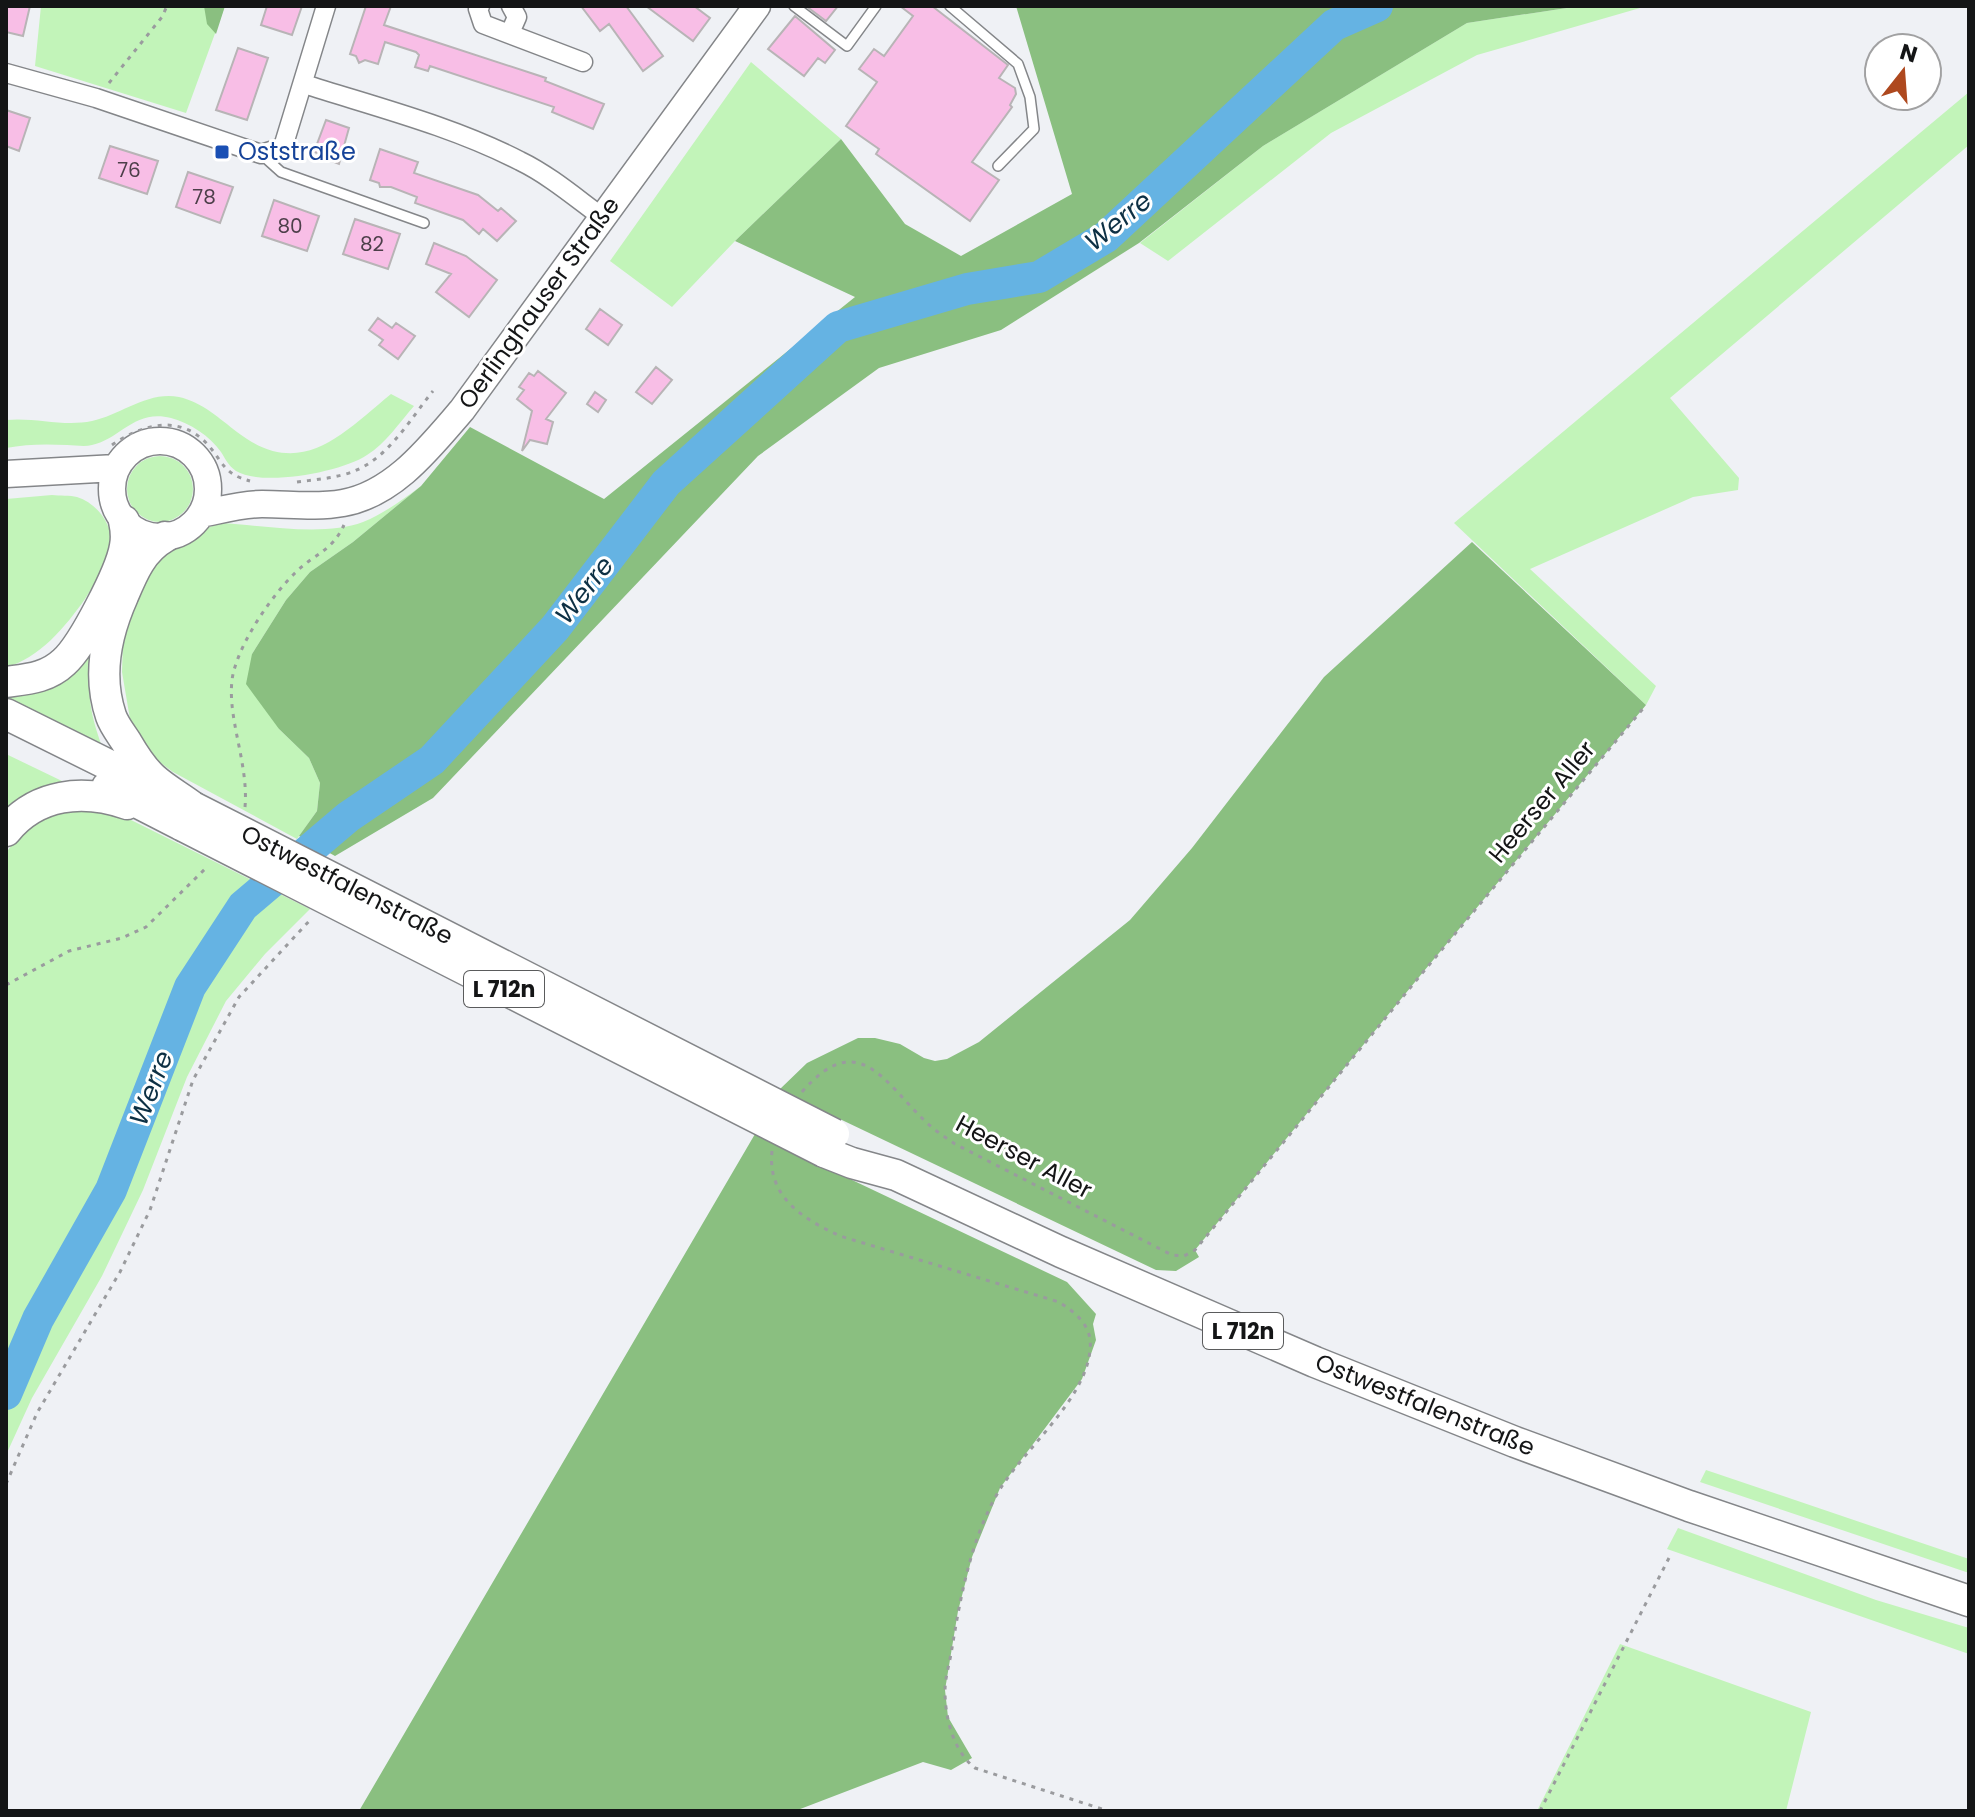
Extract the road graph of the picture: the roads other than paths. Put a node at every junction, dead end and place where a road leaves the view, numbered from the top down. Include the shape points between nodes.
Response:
1 (326, 6) edge
2 (480, 6) edge
3 (511, 6) edge
4 (756, 6) edge
5 (794, 6) edge
6 (876, 6) edge
7 (950, 6) edge
8 (510, 33) junction
9 (583, 62) dead end
10 (6, 73) edge
11 (304, 84) junction
12 (261, 154) junction
13 (998, 166) dead end
14 (602, 217) junction
15 (424, 223) dead end
16 (110, 459) junction
17 (60, 472) junction
18 (6, 474) edge
19 (208, 482) junction
20 (261, 493) junction
21 (118, 510) junction
22 (201, 514) junction
23 (165, 537) junction
24 (6, 682) edge
25 (6, 714) edge
26 (6, 736) edge
27 (188, 817) junction
28 (6, 831) edge
29 (1969, 1601) edge

1 - 11 street
2 - 8 street via 483,24
3 - 8 street via 517,17
4 - 14 main road, Oerlinghauser Straße
5 - 6 lane via 847,46
7 - 13 lane via 1018,64 1030,97 1034,129
8 - 9 street
10 - 12 street
11 - 12 street via 283,147
11 - 14 street via 502,153
12 - 15 lane via 281,172
14 - 20 main road, Oerlinghauser Straße via 462,410 402,474 349,502 303,506
16 - 17 main road
16 - 19 main road via 160,440 174,442 197,457
16 - 21 main road
17 - 18 main road
17 - 21 main road
19 - 20 main road, Oerlinghauser Straße
19 - 22 main road
20 - 22 main road, Oerlinghauser Straße
21 - 23 main road via 136,530
21 - 24 main road via 127,534 125,549 86,633 65,662 43,677
22 - 23 main road via 192,526
23 - 27 main road, L 712n via 138,561 103,659 111,717 139,763
25 - 27 main road, Ostwestfalenstraße / L 712n
26 - 27 main road, Ostwestfalenstraße / L 712n
27 - 28 main road, L 712n via 85,794 54,798 29,809
27 - 29 main road, Ostwestfalenstraße / L 712n, bridge via 829,1143 1061,1252 1301,1356 1597,1472

